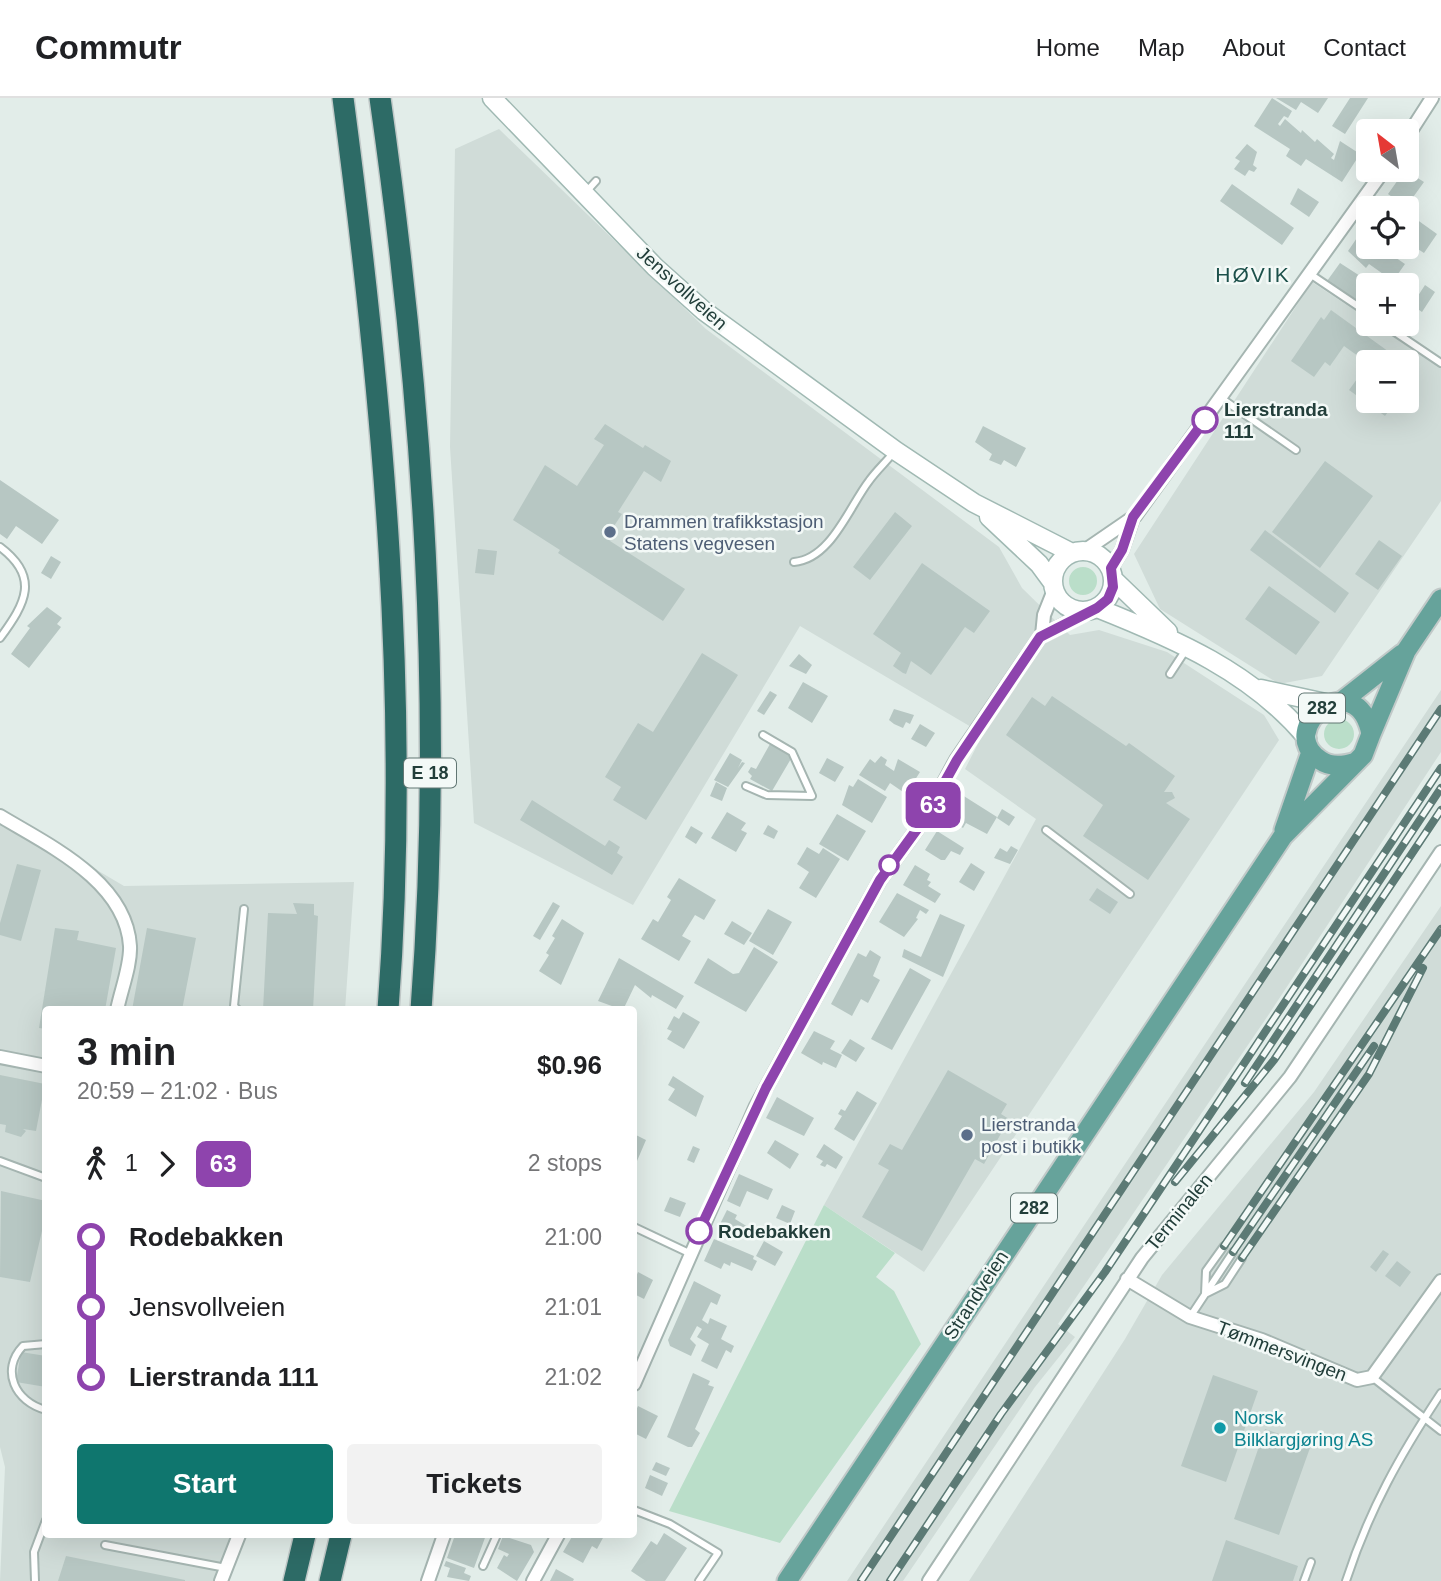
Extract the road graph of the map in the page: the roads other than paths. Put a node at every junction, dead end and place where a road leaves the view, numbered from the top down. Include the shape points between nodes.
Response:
1 (343, 98) edge
2 (380, 98) edge
3 (492, 98) edge
4 (1432, 98) edge
5 (1418, 119) edge
6 (1375, 182) edge
7 (1310, 274) junction
8 (1356, 305) edge
9 (1401, 336) edge
10 (1441, 363) edge
11 (1221, 398) junction
12 (1296, 450) dead end
13 (896, 451) junction
14 (974, 503) junction
15 (1133, 517) junction
16 (0, 547) edge
17 (1078, 552) junction
18 (794, 562) dead end
19 (1112, 574) junction
20 (1054, 587) junction
21 (1441, 599) edge
22 (1094, 609) junction
23 (1042, 635) junction
24 (0, 638) edge
25 (1184, 644) junction
26 (1406, 651) junction
27 (1170, 674) dead end
28 (1253, 685) junction
29 (1336, 703) junction
30 (1371, 734) junction
31 (764, 735) dead end
32 (1309, 745) junction
33 (1356, 762) junction
34 (746, 786) dead end
35 (0, 816) edge
36 (1046, 830) dead end
37 (1283, 835) junction
38 (1441, 852) edge
39 (1130, 894) dead end
40 (244, 909) dead end
41 (118, 1006) edge
42 (234, 1006) edge
43 (388, 1006) edge
44 (421, 1006) edge
45 (0, 1057) edge
46 (42, 1065) edge
47 (0, 1161) edge
48 (42, 1177) edge
49 (637, 1228) edge
50 (1224, 1245) dead end
51 (1233, 1252) dead end
52 (689, 1253) junction
53 (1242, 1258) dead end
54 (1127, 1279) junction
55 (1441, 1281) edge
56 (1205, 1294) junction
57 (1190, 1317) junction
58 (42, 1344) edge
59 (637, 1377) edge
60 (1372, 1377) junction
61 (1441, 1393) edge
62 (42, 1409) edge
63 (1424, 1418) junction
64 (1441, 1431) edge
65 (637, 1511) edge
66 (42, 1531) edge
67 (238, 1538) edge
68 (305, 1538) edge
69 (340, 1538) edge
70 (443, 1538) edge
71 (496, 1538) edge
72 (556, 1538) edge
73 (105, 1545) dead end
74 (1311, 1562) dead end
75 (483, 1566) dead end
76 (226, 1568) junction
77 (35, 1581) edge
78 (221, 1581) edge
79 (294, 1581) edge
80 (330, 1581) edge
81 (428, 1581) edge
82 (533, 1581) edge
83 (699, 1581) edge
84 (787, 1581) edge
85 (929, 1581) edge
86 (1304, 1581) edge
87 (1346, 1581) edge

1 - 43 highway, E 18 via 383,445 392,596 397,767
2 - 44 highway, E 18 via 413,361 426,536 430,773
3 - 13 street, Jensvollveien via 590,187 704,311
4 - 5 street
6 - 7 street
7 - 8 lane
7 - 11 street
9 - 10 lane
11 - 12 lane
11 - 15 street
13 - 14 street, Jensvollveien
13 - 18 lane via 869,480 821,550
14 - 17 street, Jensvollveien
14 - 20 street, Jensvollveien via 1039,564
15 - 17 street
15 - 19 street
16 - 24 lane via 19,563 26,584 21,607
17 - 19 street via 1100,555
17 - 20 street via 1056,568
19 - 22 street via 1111,593
19 - 25 street
20 - 22 street via 1065,605 1081,611
20 - 23 street
21 - 26 main road, 282
22 - 23 street
22 - 25 street
23 - 52 street via 857,920 756,1106
25 - 27 lane
25 - 28 street
26 - 29 main road, 282
26 - 30 main road, 282
28 - 29 street
28 - 32 street via 1279,707
29 - 30 main road, 282 via 1362,712
29 - 32 main road, 282 via 1311,719
30 - 33 main road, 282 via 1369,746
31 - 34 lane via 792,752 811,796 767,794
32 - 33 main road via 1327,764
32 - 37 main road, Strandveien / 282 via 1300,790
33 - 37 main road, Strandveien / 282
35 - 41 street via 87,873 119,908 130,948
36 - 39 lane
37 - 84 main road, Strandveien / 282
38 - 54 street, Terminalen via 1290,1077 1169,1221
40 - 42 lane
45 - 46 street
47 - 48 lane
49 - 52 lane
50 - 56 lane via 1206,1271
51 - 56 lane
52 - 59 street
53 - 56 lane via 1224,1284
54 - 57 street, Tømmersvingen
54 - 85 street, Terminalen
55 - 60 street, Tømmersvingen
56 - 57 lane
57 - 60 street, Tømmersvingen via 1262,1340 1357,1380
58 - 62 lane via 23,1346 9,1368 12,1385 32,1406
60 - 63 lane
61 - 63 lane
63 - 64 lane
63 - 87 lane via 1387,1478
65 - 83 lane via 670,1524 718,1553
66 - 77 lane via 34,1552
67 - 76 street
68 - 79 highway
69 - 80 highway
70 - 81 street
71 - 75 lane
72 - 82 street
73 - 76 lane
74 - 86 lane
76 - 78 street

